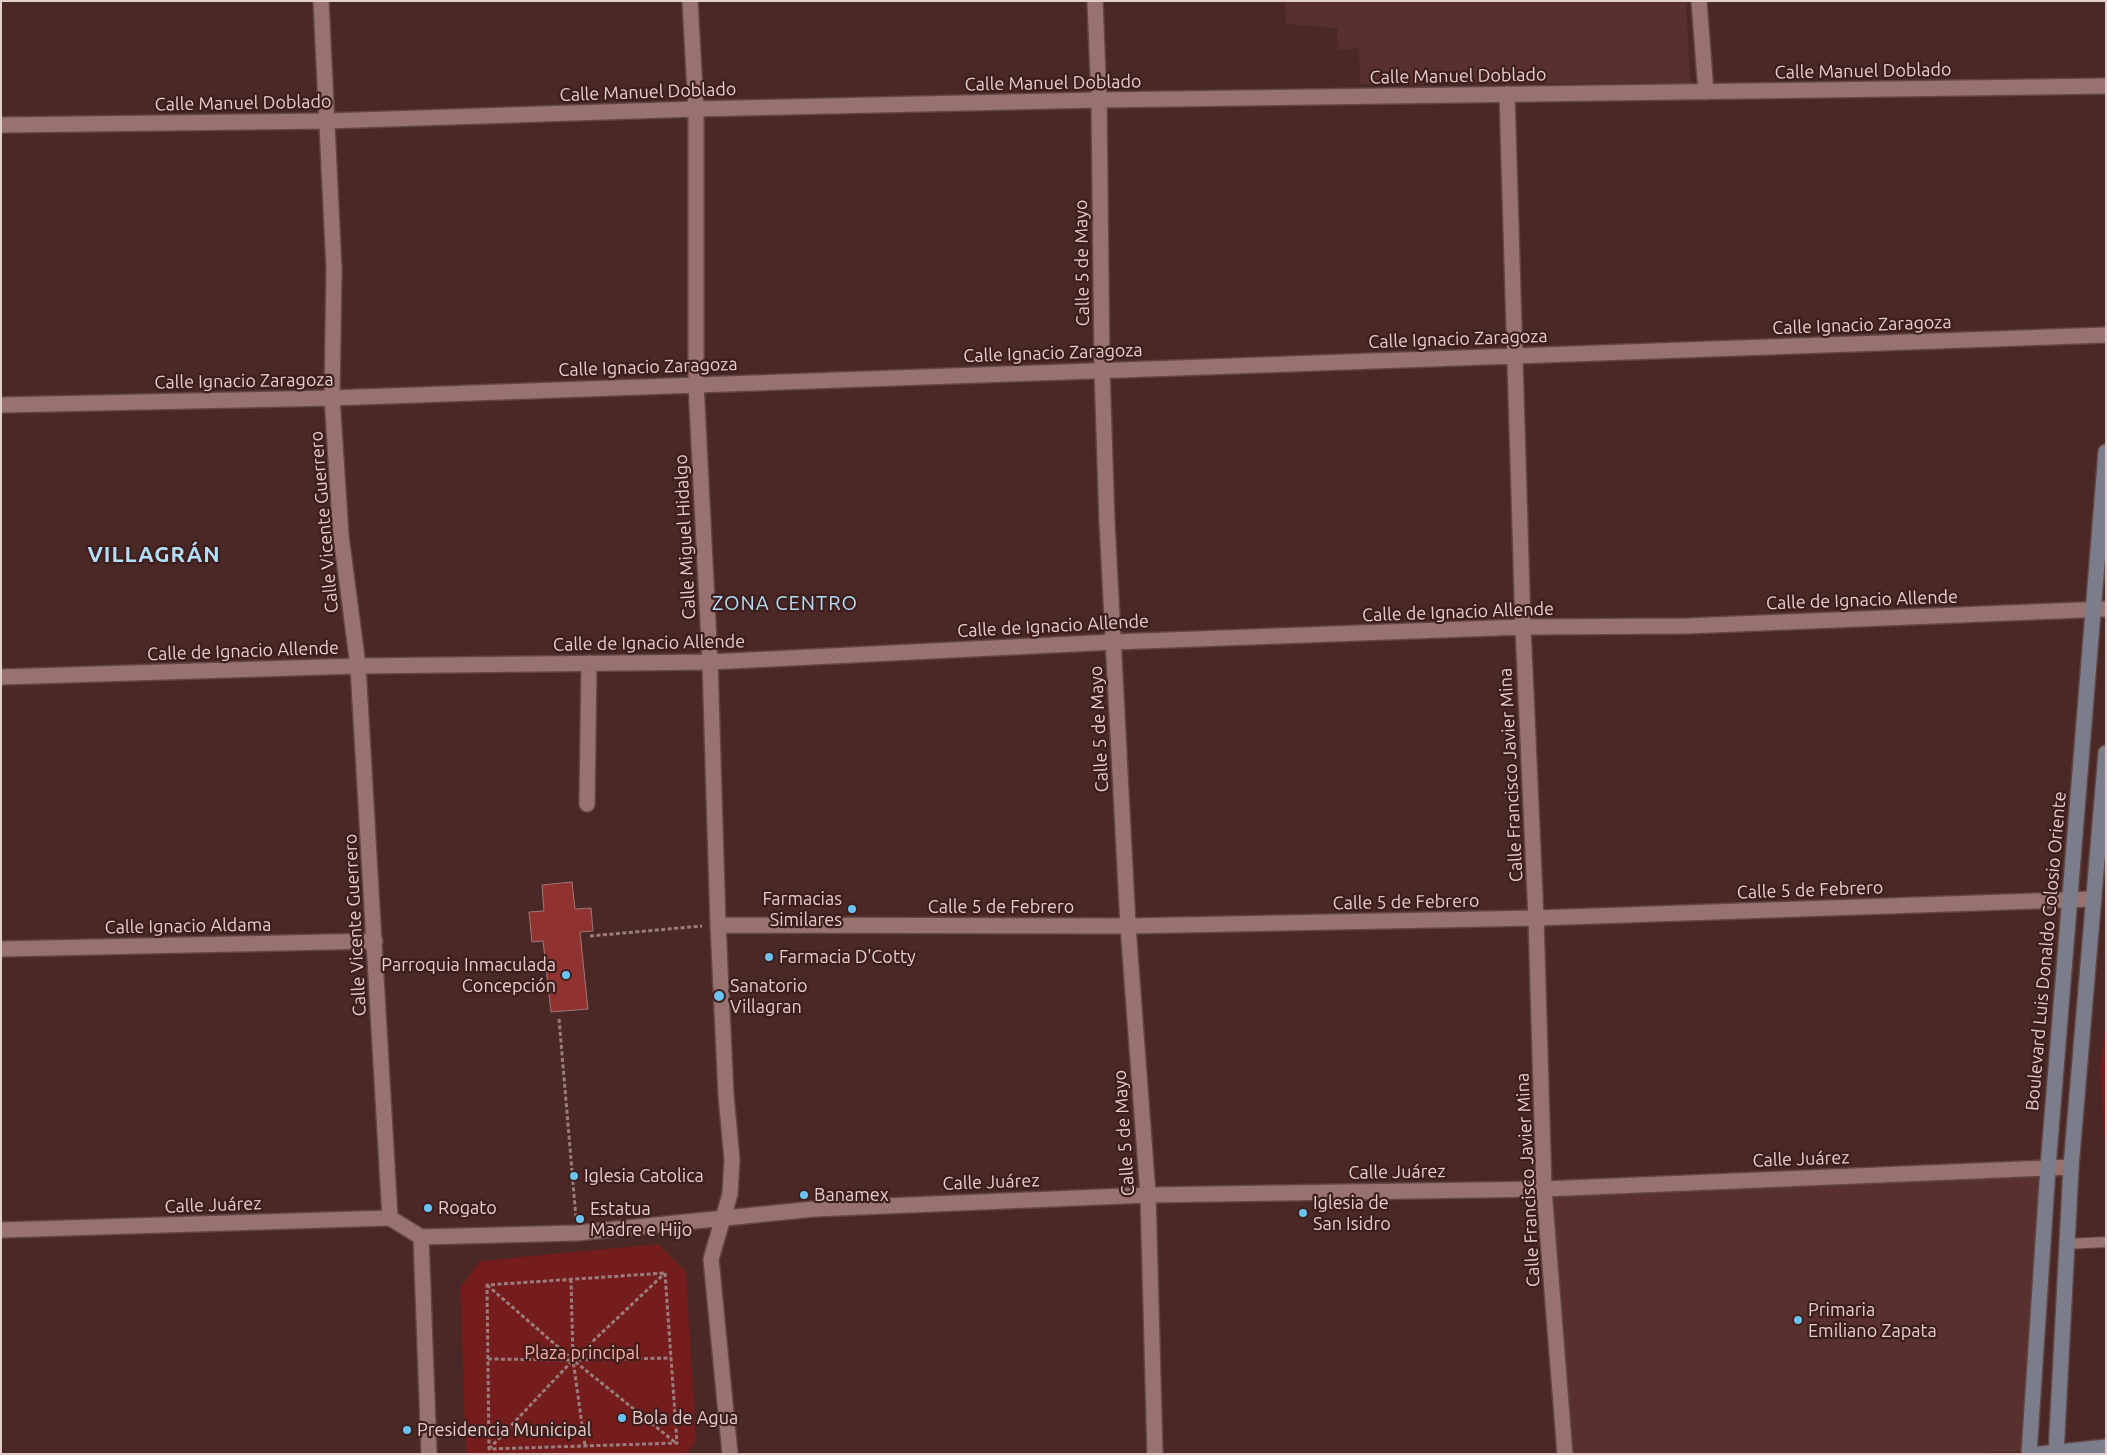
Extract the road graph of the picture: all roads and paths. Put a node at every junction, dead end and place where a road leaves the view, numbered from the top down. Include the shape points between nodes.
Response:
1 (321, 1) edge
2 (690, 1) edge
3 (1095, 1) edge
4 (1699, 1) edge
5 (2106, 86) edge
6 (1706, 92) junction
7 (1507, 94) junction
8 (1099, 100) junction
9 (696, 109) junction
10 (327, 121) junction
11 (1, 125) edge
12 (2106, 335) edge
13 (1516, 356) junction
14 (1102, 370) junction
15 (696, 384) junction
16 (332, 398) junction
17 (1, 405) edge
18 (2106, 452) edge
19 (2100, 609) edge
20 (1523, 627) junction
21 (1114, 642) junction
22 (710, 662) junction
23 (589, 664) junction
24 (358, 666) junction
25 (1, 677) edge
26 (2106, 753) edge
27 (587, 804) dead end
28 (2094, 899) junction
29 (2069, 900) junction
30 (1536, 918) junction
31 (718, 924) junction
32 (1128, 926) junction
33 (590, 936) dead end
34 (375, 941) junction
35 (1, 949) edge
36 (559, 1019) dead end
37 (2048, 1167) junction
38 (2072, 1167) junction
39 (1544, 1188) junction
40 (1148, 1195) junction
41 (390, 1218) junction
42 (723, 1219) junction
43 (1, 1230) edge
44 (577, 1233) junction
45 (420, 1237) junction
46 (2106, 1242) edge
47 (2066, 1244) junction
48 (665, 1273) junction
49 (571, 1279) junction
50 (486, 1285) junction
51 (671, 1358) junction
52 (488, 1359) junction
53 (573, 1360) junction
54 (677, 1443) junction
55 (585, 1446) junction
56 (2106, 1447) edge
57 (489, 1449) junction
58 (2056, 1453) edge
59 (429, 1454) edge
60 (730, 1454) edge
61 (1155, 1454) edge
62 (1565, 1454) edge
63 (2029, 1454) edge
64 (2040, 1454) edge

1 - 10 street, Calle Vicente Guerrero
2 - 9 street, Calle Miguel Hidalgo
3 - 8 street, Calle 5 de Mayo
4 - 6 street
5 - 6 street, Calle Manuel Doblado
6 - 7 street, Calle Manuel Doblado
7 - 8 street, Calle Manuel Doblado
7 - 13 street, Calle Francisco Javier Mina
8 - 9 street, Calle Manuel Doblado
8 - 14 street, Calle 5 de Mayo
9 - 10 street, Calle Manuel Doblado
9 - 15 street, Calle Miguel Hidalgo
10 - 11 street, Calle Manuel Doblado
10 - 16 street, Calle Vicente Guerrero via 334,269
12 - 13 street, Calle Ignacio Zaragoza
13 - 14 street, Calle Ignacio Zaragoza
13 - 20 street, Calle Francisco Javier Mina
14 - 15 street, Calle Ignacio Zaragoza
14 - 21 street, Calle 5 de Mayo
15 - 16 street, Calle Ignacio Zaragoza
15 - 22 street, Calle Miguel Hidalgo
16 - 17 street, Calle Ignacio Zaragoza
16 - 24 street, Calle Vicente Guerrero via 341,536
18 - 19 main road, Boulevard Luis Donaldo Colosio Oriente
19 - 20 street, Calle de Ignacio Allende via 1686,626
19 - 29 main road, Boulevard Luis Donaldo Colosio Oriente
20 - 21 street, Calle de Ignacio Allende
20 - 30 street, Calle Francisco Javier Mina
21 - 22 street, Calle de Ignacio Allende
21 - 32 street, Calle 5 de Mayo
22 - 23 street, Calle de Ignacio Allende
22 - 31 street, Calle Miguel Hidalgo
23 - 24 street, Calle de Ignacio Allende
23 - 27 street
24 - 25 street, Calle de Ignacio Allende
24 - 34 street, Calle Vicente Guerrero
26 - 28 main road
28 - 29 street, Calle 5 de Febrero
28 - 38 main road
29 - 30 street, Calle 5 de Febrero
29 - 37 main road, Boulevard Luis Donaldo Colosio Oriente
30 - 32 street, Calle 5 de Febrero
30 - 39 street, Calle Francisco Javier Mina
31 - 32 street, Calle 5 de Febrero
31 - 33 path
31 - 42 street, Calle Miguel Hidalgo via 732,1160 730,1194
32 - 40 street, Calle 5 de Mayo
34 - 35 street, Calle Ignacio Aldama
34 - 41 street, Calle Vicente Guerrero
36 - 44 path
37 - 38 street, Calle Juárez
37 - 39 street, Calle Juárez
37 - 63 main road, Boulevard Luis Donaldo Colosio Oriente
38 - 47 main road
39 - 40 street, Calle Juárez
39 - 62 street, Calle Francisco Javier Mina
40 - 42 street, Calle Juárez via 814,1209
40 - 61 street, Calle 5 de Mayo
41 - 43 street, Calle Juárez
41 - 45 street
42 - 44 street, Calle Juárez
42 - 60 street, Calle Miguel Hidalgo via 710,1259
44 - 45 street, Calle Juárez
45 - 59 street
46 - 47 lane
47 - 58 main road
48 - 49 path
48 - 51 path
48 - 53 path
49 - 50 path
49 - 53 path
50 - 52 path
50 - 53 path
51 - 53 path
51 - 54 path
52 - 53 path
52 - 57 path
53 - 54 path
53 - 55 path
53 - 57 path
54 - 55 path
55 - 57 path
56 - 58 main road
58 - 64 main road

